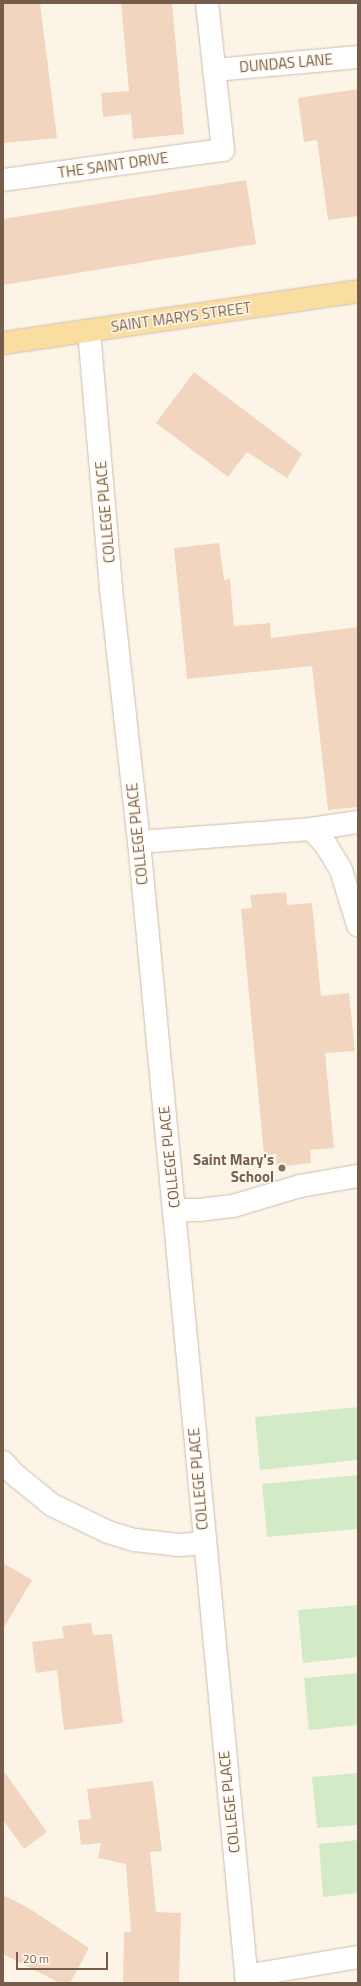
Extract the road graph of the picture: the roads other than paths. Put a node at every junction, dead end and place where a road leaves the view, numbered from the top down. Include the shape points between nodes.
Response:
1 (207, 3) edge
2 (358, 57) edge
3 (215, 70) junction
4 (3, 180) edge
5 (358, 291) edge
6 (90, 331) junction
7 (3, 343) edge
8 (358, 822) edge
9 (311, 829) junction
10 (139, 842) junction
11 (358, 925) edge
12 (358, 1176) edge
13 (174, 1210) junction
14 (3, 1462) edge
15 (204, 1543) junction
16 (358, 1957) edge
17 (247, 1979) edge

1 - 3 street
2 - 3 street, DUNDAS LANE
3 - 4 street, THE SAINT DRIVE via 223,150
5 - 6 main road, SAINT MARYS STREET
6 - 7 main road, SAINT MARYS STREET
6 - 10 street, COLLEGE PLACE via 111,589
8 - 9 street
9 - 10 street
9 - 11 street via 326,845 341,870
10 - 13 street, COLLEGE PLACE
12 - 13 street via 300,1186 233,1206
13 - 15 street, COLLEGE PLACE
14 - 15 street via 52,1505 108,1532 135,1540 164,1544
15 - 17 street, COLLEGE PLACE
16 - 17 street

